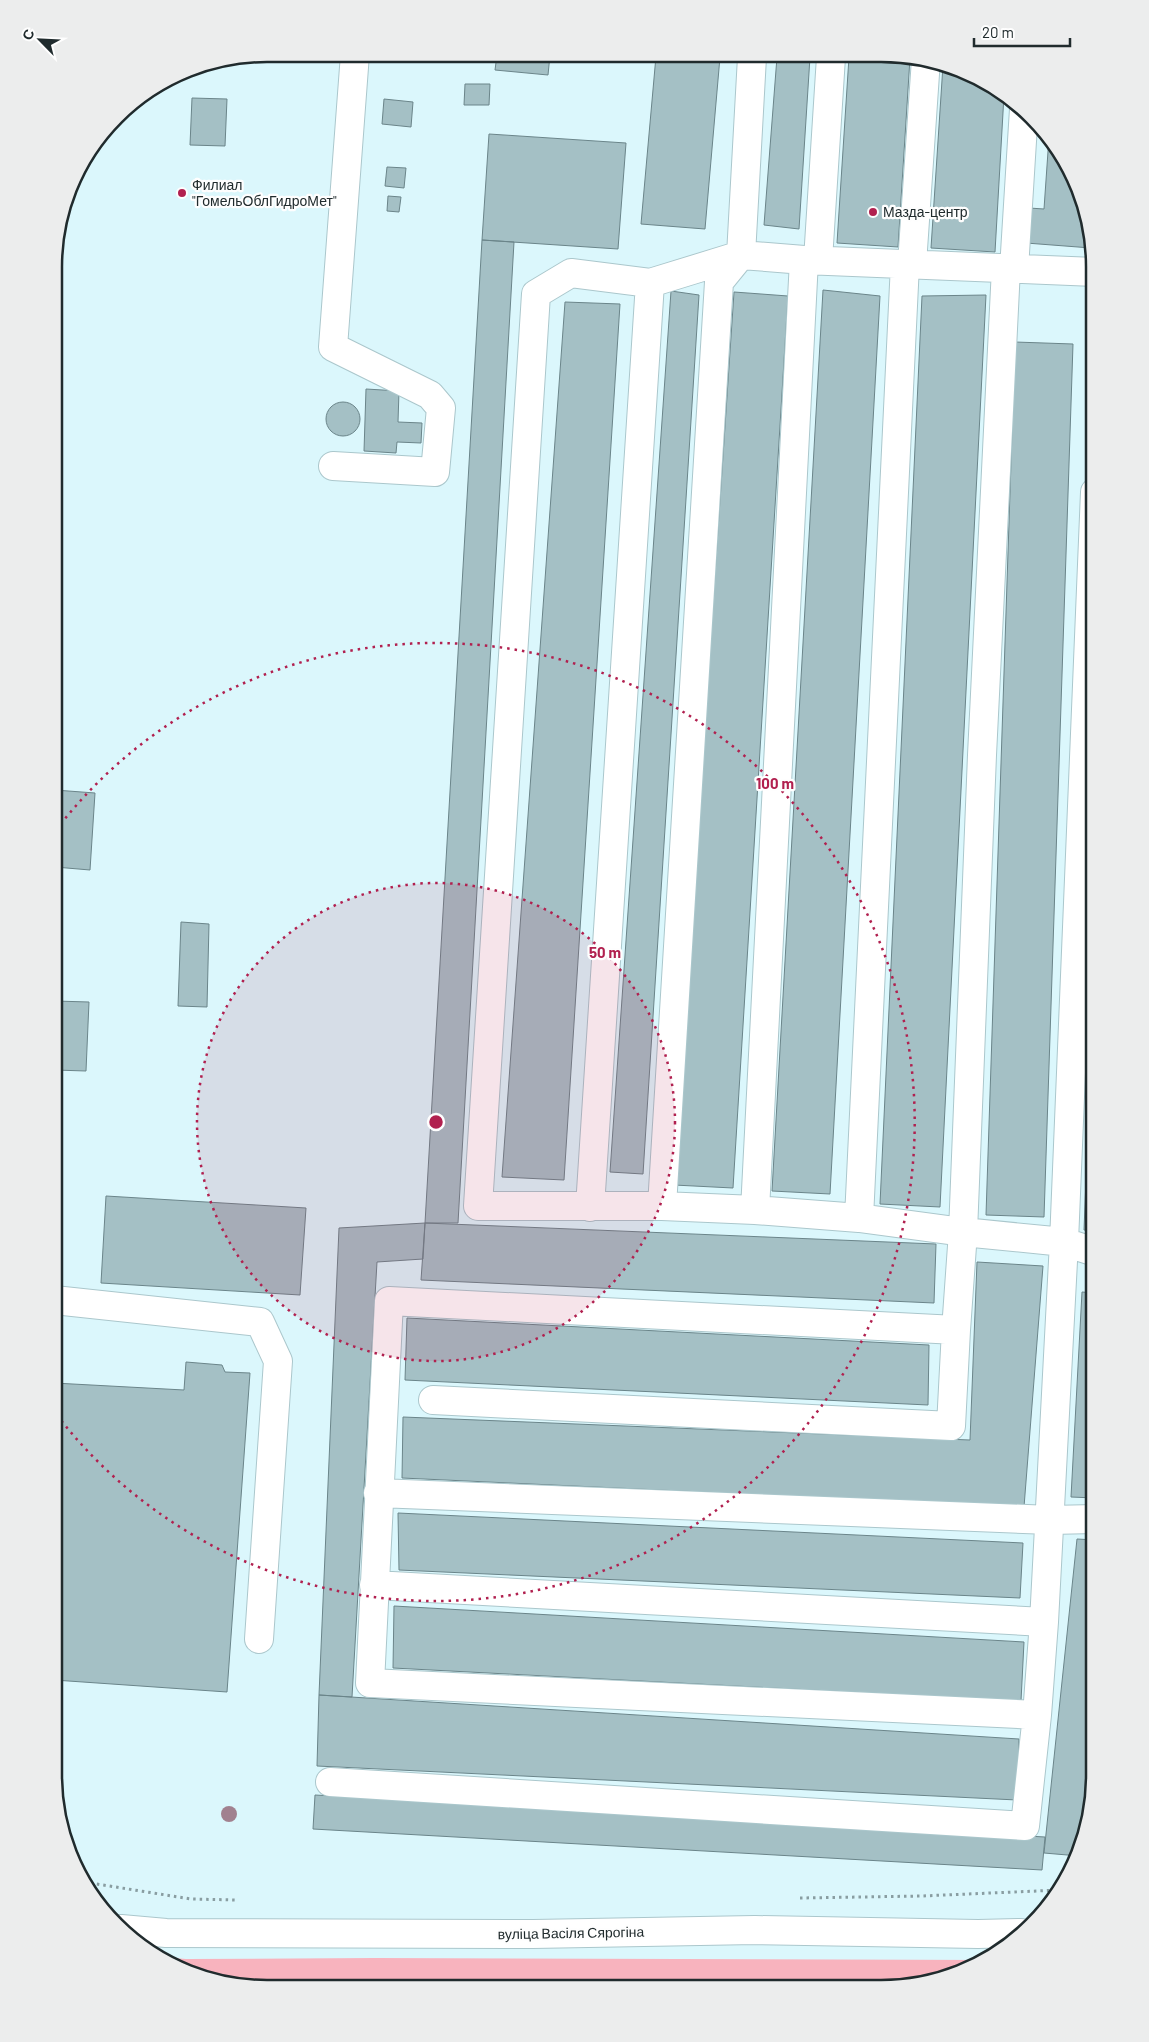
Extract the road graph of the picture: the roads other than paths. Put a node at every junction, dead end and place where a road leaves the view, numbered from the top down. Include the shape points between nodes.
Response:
1 (353, 62) edge
2 (752, 62) edge
3 (831, 62) edge
4 (925, 67) edge
5 (1023, 119) edge
6 (741, 255) junction
7 (811, 260) junction
8 (909, 264) junction
9 (1010, 269) junction
10 (1086, 272) edge
11 (650, 283) junction
12 (333, 466) dead end
13 (1086, 710) edge
14 (662, 1206) junction
15 (590, 1207) junction
16 (755, 1210) junction
17 (859, 1218) junction
18 (963, 1232) junction
19 (1064, 1242) junction
20 (1086, 1249) edge
21 (62, 1301) edge
22 (956, 1330) junction
23 (433, 1400) dead end
24 (378, 1493) junction
25 (1050, 1520) junction
26 (1086, 1520) edge
27 (374, 1585) junction
28 (1044, 1622) junction
29 (259, 1639) dead end
30 (1037, 1714) junction
31 (330, 1782) dead end
32 (133, 1930) edge
33 (1011, 1933) edge

1 - 12 street via 333,347 430,395 441,408 435,472
2 - 6 street
3 - 7 street
4 - 8 street
5 - 9 street
6 - 7 street
6 - 11 street
6 - 14 street via 719,282
7 - 8 street
7 - 16 street
8 - 9 street
8 - 17 street
9 - 10 street
9 - 18 street via 981,765
11 - 15 street
11 - 15 street via 571,273 536,294 478,1206
13 - 19 street
14 - 15 street
14 - 16 street
16 - 17 street
17 - 18 street
18 - 19 street
18 - 22 street
19 - 20 street
19 - 25 street
21 - 29 street via 260,1322 278,1361
22 - 23 street via 951,1426
22 - 24 street via 389,1301
24 - 25 street
24 - 27 street
25 - 26 street
25 - 28 street
27 - 28 street
27 - 30 street via 370,1683
28 - 30 street
30 - 31 street via 1025,1826
32 - 33 street, вуліца Васіля Сярогіна via 533,1934 755,1930

